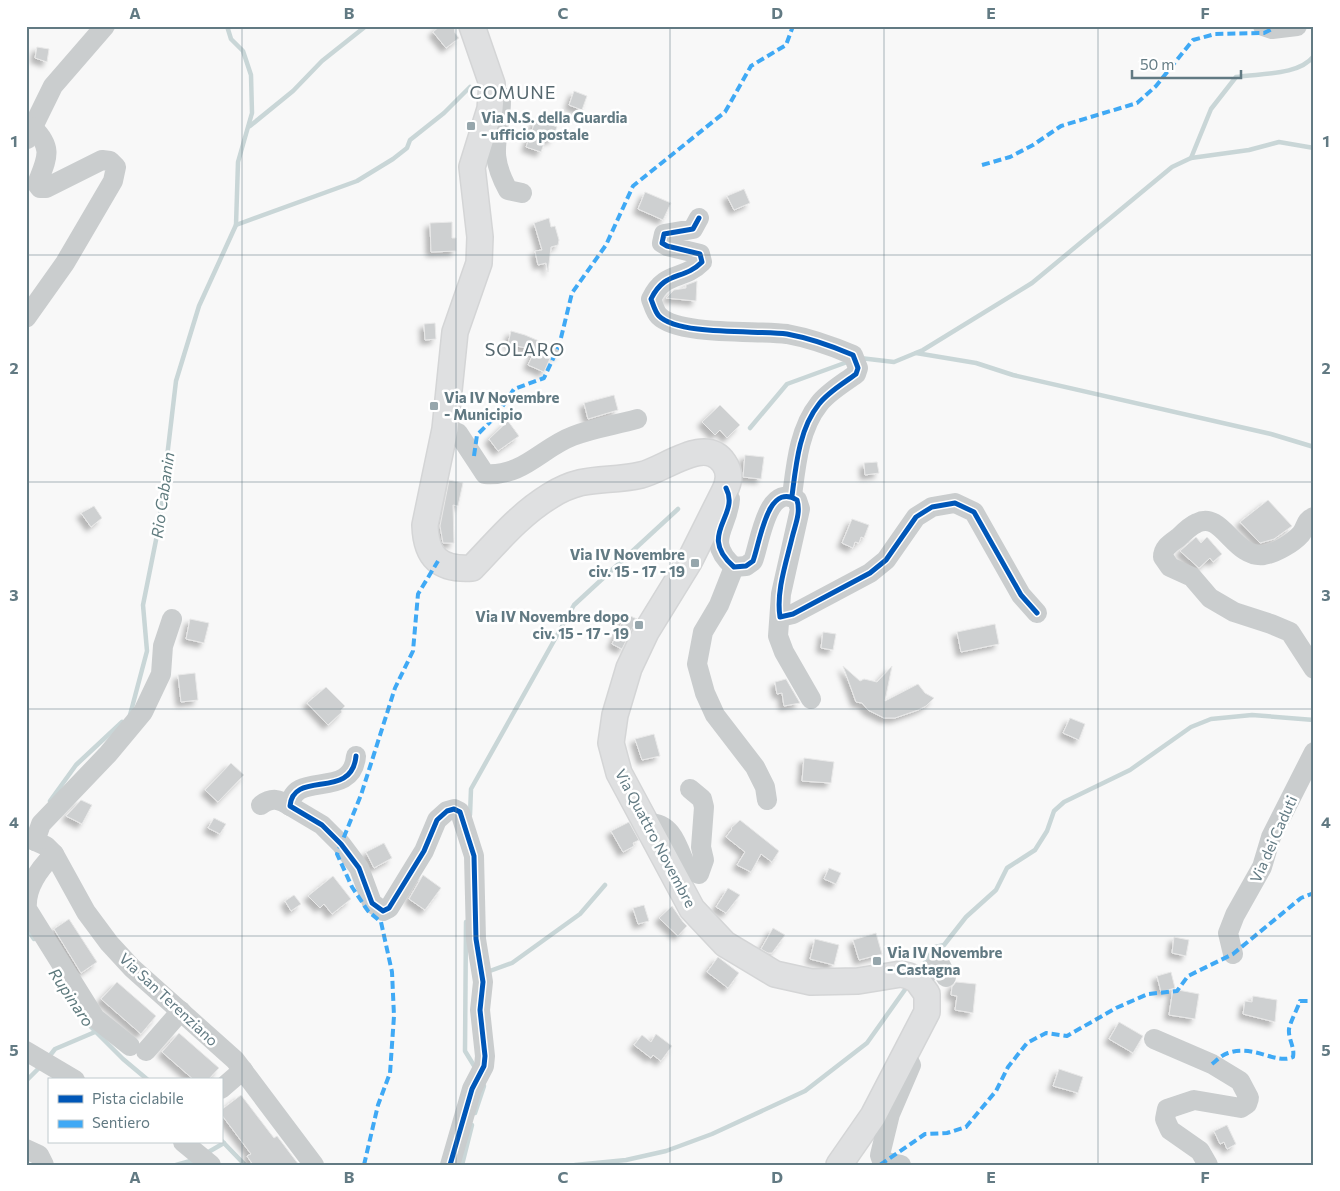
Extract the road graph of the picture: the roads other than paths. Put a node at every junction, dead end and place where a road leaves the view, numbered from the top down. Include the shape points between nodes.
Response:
1 (105, 26) edge
2 (472, 26) edge
3 (1263, 26) edge
4 (1297, 26) edge
5 (492, 84) junction
6 (29, 134) edge
7 (522, 193) dead end
8 (699, 218) dead end
9 (26, 318) edge
10 (637, 419) dead end
11 (445, 429) junction
12 (726, 488) junction
13 (792, 496) junction
14 (1314, 517) edge
15 (734, 567) junction
16 (1037, 613) dead end
17 (780, 617) junction
18 (172, 619) dead end
19 (1314, 669) edge
20 (811, 699) dead end
21 (1314, 752) edge
22 (356, 756) dead end
23 (690, 789) dead end
24 (767, 800) dead end
25 (261, 806) dead end
26 (290, 806) junction
27 (646, 823) junction
28 (31, 839) edge
29 (54, 854) junction
30 (1233, 954) dead end
31 (911, 977) junction
32 (946, 977) dead end
33 (132, 981) dead end
34 (177, 1015) junction
35 (1154, 1039) dead end
36 (26, 1051) edge
37 (906, 1056) junction
38 (243, 1070) junction
39 (72, 1078) edge
40 (222, 1087) edge
41 (185, 1144) edge
42 (26, 1150) edge
43 (44, 1165) edge
44 (210, 1165) edge
45 (314, 1165) edge
46 (450, 1165) edge
47 (839, 1165) edge
48 (901, 1165) edge
49 (1208, 1165) edge

1 - 6 street via 53,86
2 - 5 main road
3 - 4 street via 1272,29
5 - 7 street via 501,89 494,153 498,168 508,190
5 - 11 main road via 490,109 472,167 480,237 479,263 455,332
6 - 9 street via 44,138 48,150 37,184 40,188 102,160 110,161 116,167 113,181
8 - 13 street via 693,229 664,234 662,243 700,254 702,262 693,271 669,277 656,288 651,298 657,315 667,322 689,327 786,334 832,346 853,355 858,368 856,374 820,403 812,415 802,438
10 - 11 street via 572,436 526,465 498,475 485,474 458,433
11 - 12 main road via 425,525 425,541 432,556 455,569 472,568 522,515 550,496 585,480 643,474 697,452 706,452 714,454 726,467 729,475
12 - 15 street via 730,502 718,534 720,551
12 - 27 main road, Via Quattro Novembre via 689,562 646,632 629,668 616,716 612,743 619,773
13 - 15 street via 775,501 764,521 753,561 746,566
13 - 17 street via 798,500 800,509 786,561
14 - 19 street via 1295,540 1265,554 1251,554 1238,547 1216,524 1197,522 1167,546 1163,557 1170,567 1192,577 1210,598 1234,612 1290,632
15 - 24 street via 719,605 703,632 697,664 715,715 755,768 765,787
16 - 17 street via 1021,595 974,512 956,503 932,507 916,518 886,560 870,573 793,614
17 - 20 street via 778,636 784,652
18 - 28 street via 163,646 161,674 143,712
21 - 30 street, Via dei Caduti via 1271,838 1262,867 1228,932
22 - 26 street via 349,774 338,782 297,790
23 - 27 street via 702,799 704,807 701,847 704,860 699,874 687,868 670,831 662,824
25 - 26 street via 273,799
26 - 46 street via 322,825 341,844 359,868 372,903 383,911 389,908 417,863 437,820 454,809 464,818 474,856 476,938 482,982 480,1010 485,1056
27 - 31 main road, Via Quattro Novembre via 692,909 704,924 725,944 775,974 811,982
28 - 29 street, Via San Terenziano
29 - 34 street, Via San Terenziano via 86,912 109,943
29 - 34 street via 34,881 27,897 27,909 94,1018 138,1048
31 - 32 street via 938,965
31 - 37 main road via 927,994 928,1003 927,1012
33 - 34 street
34 - 38 street, Via San Terenziano via 235,1060
35 - 49 street via 1212,1064 1240,1081 1249,1098 1241,1108 1194,1100 1168,1109 1165,1119 1170,1130 1200,1151
36 - 39 street
37 - 47 main road via 873,1116
37 - 48 street via 910,1065 890,1114 880,1155 882,1161
38 - 40 street
38 - 45 street, Via San Terenziano
41 - 44 street
42 - 43 street via 39,1155

